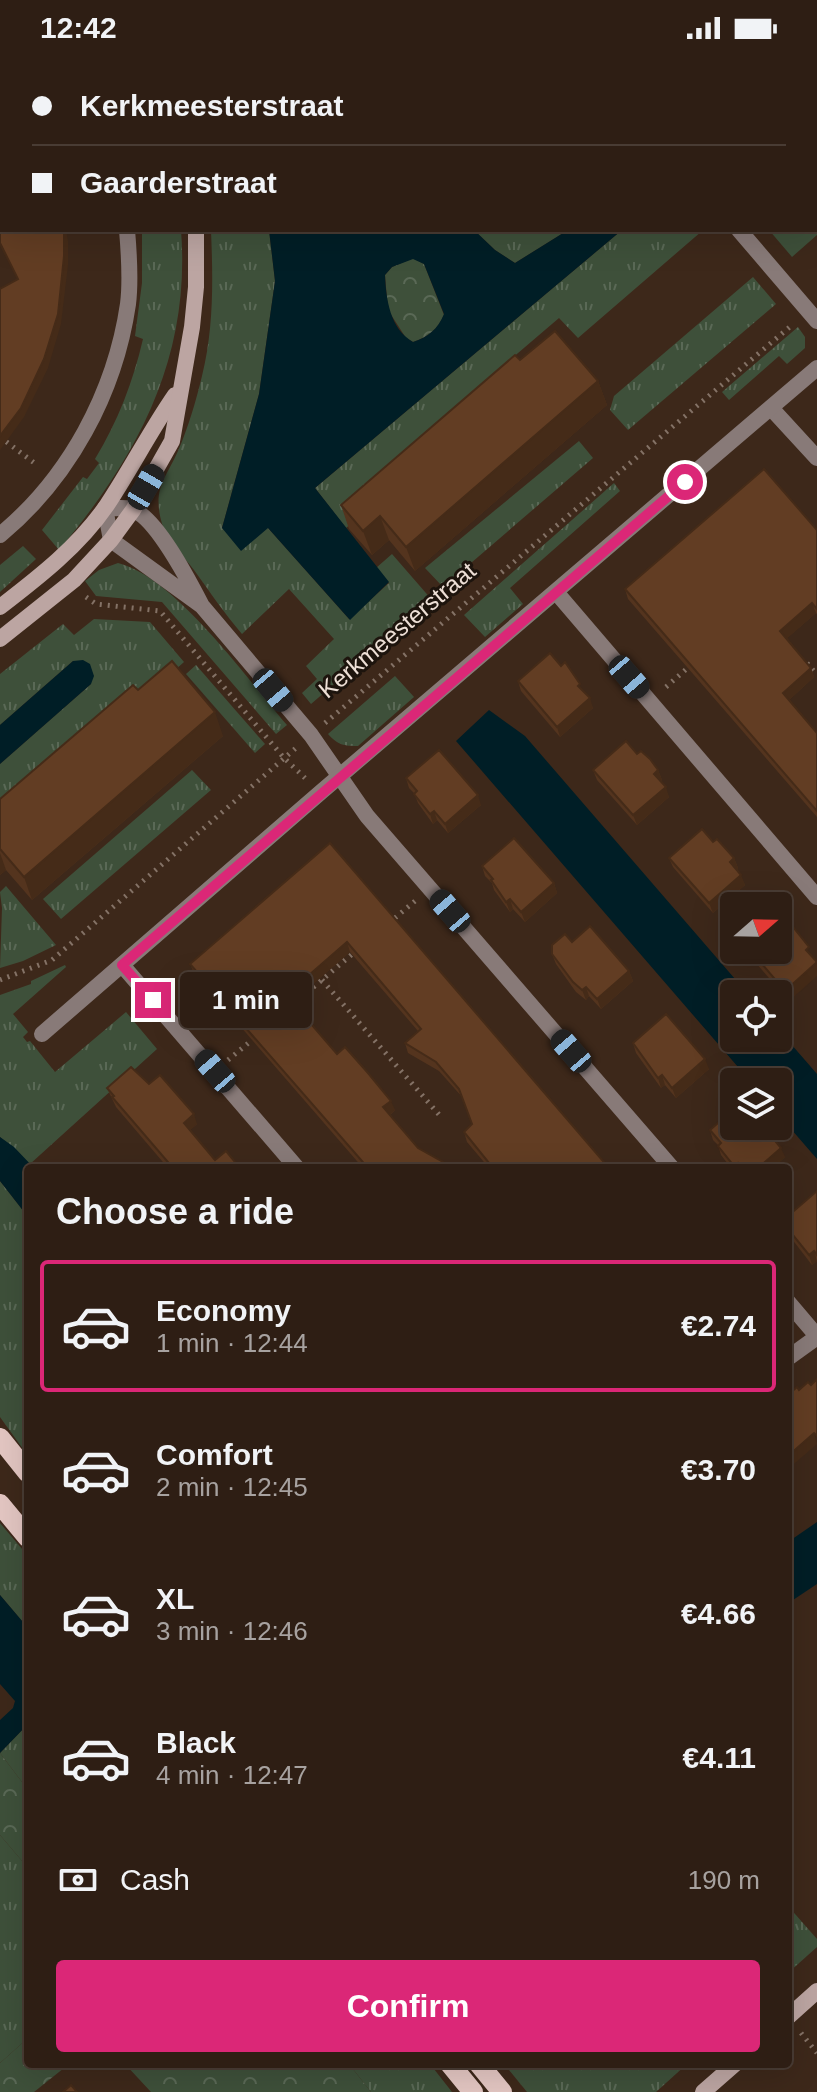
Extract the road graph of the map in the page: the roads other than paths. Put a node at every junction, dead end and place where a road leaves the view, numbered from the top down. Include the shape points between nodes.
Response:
1 (127, 232) edge
2 (196, 232) edge
3 (741, 232) edge
4 (813, 316) edge
5 (817, 368) edge
6 (179, 391) junction
7 (771, 408) junction
8 (817, 458) edge
9 (105, 508) junction
10 (133, 510) junction
11 (0, 535) edge
12 (111, 540) junction
13 (556, 592) junction
14 (202, 606) junction
15 (0, 607) edge
16 (0, 639) edge
17 (339, 776) junction
18 (817, 897) edge
19 (122, 965) junction
20 (42, 1034) dead end
21 (294, 1164) edge
22 (669, 1164) edge
23 (792, 1307) edge
24 (817, 1336) edge
25 (792, 1355) edge
26 (0, 1438) edge
27 (24, 1468) edge
28 (0, 1504) edge
29 (24, 1533) edge
30 (817, 1991) edge
31 (792, 2013) edge
32 (453, 2068) edge
33 (482, 2068) edge
34 (730, 2068) edge
35 (473, 2092) edge
36 (502, 2092) edge
37 (703, 2092) edge

1 - 11 street via 128,303 97,409 56,479
2 - 6 street via 196,287
3 - 4 street
5 - 7 street
6 - 9 street
6 - 10 street via 172,441
7 - 8 street
7 - 13 street
9 - 10 street
9 - 12 street
9 - 15 street via 58,561
10 - 12 street
10 - 14 street via 152,525
12 - 14 street
12 - 16 street via 74,580
13 - 17 street
13 - 18 street
14 - 17 street
17 - 19 street
17 - 22 street via 367,816
19 - 20 street
19 - 21 street
23 - 24 street
24 - 25 street
26 - 27 main road
28 - 29 main road
30 - 31 street
32 - 35 main road
33 - 36 main road
34 - 37 street

